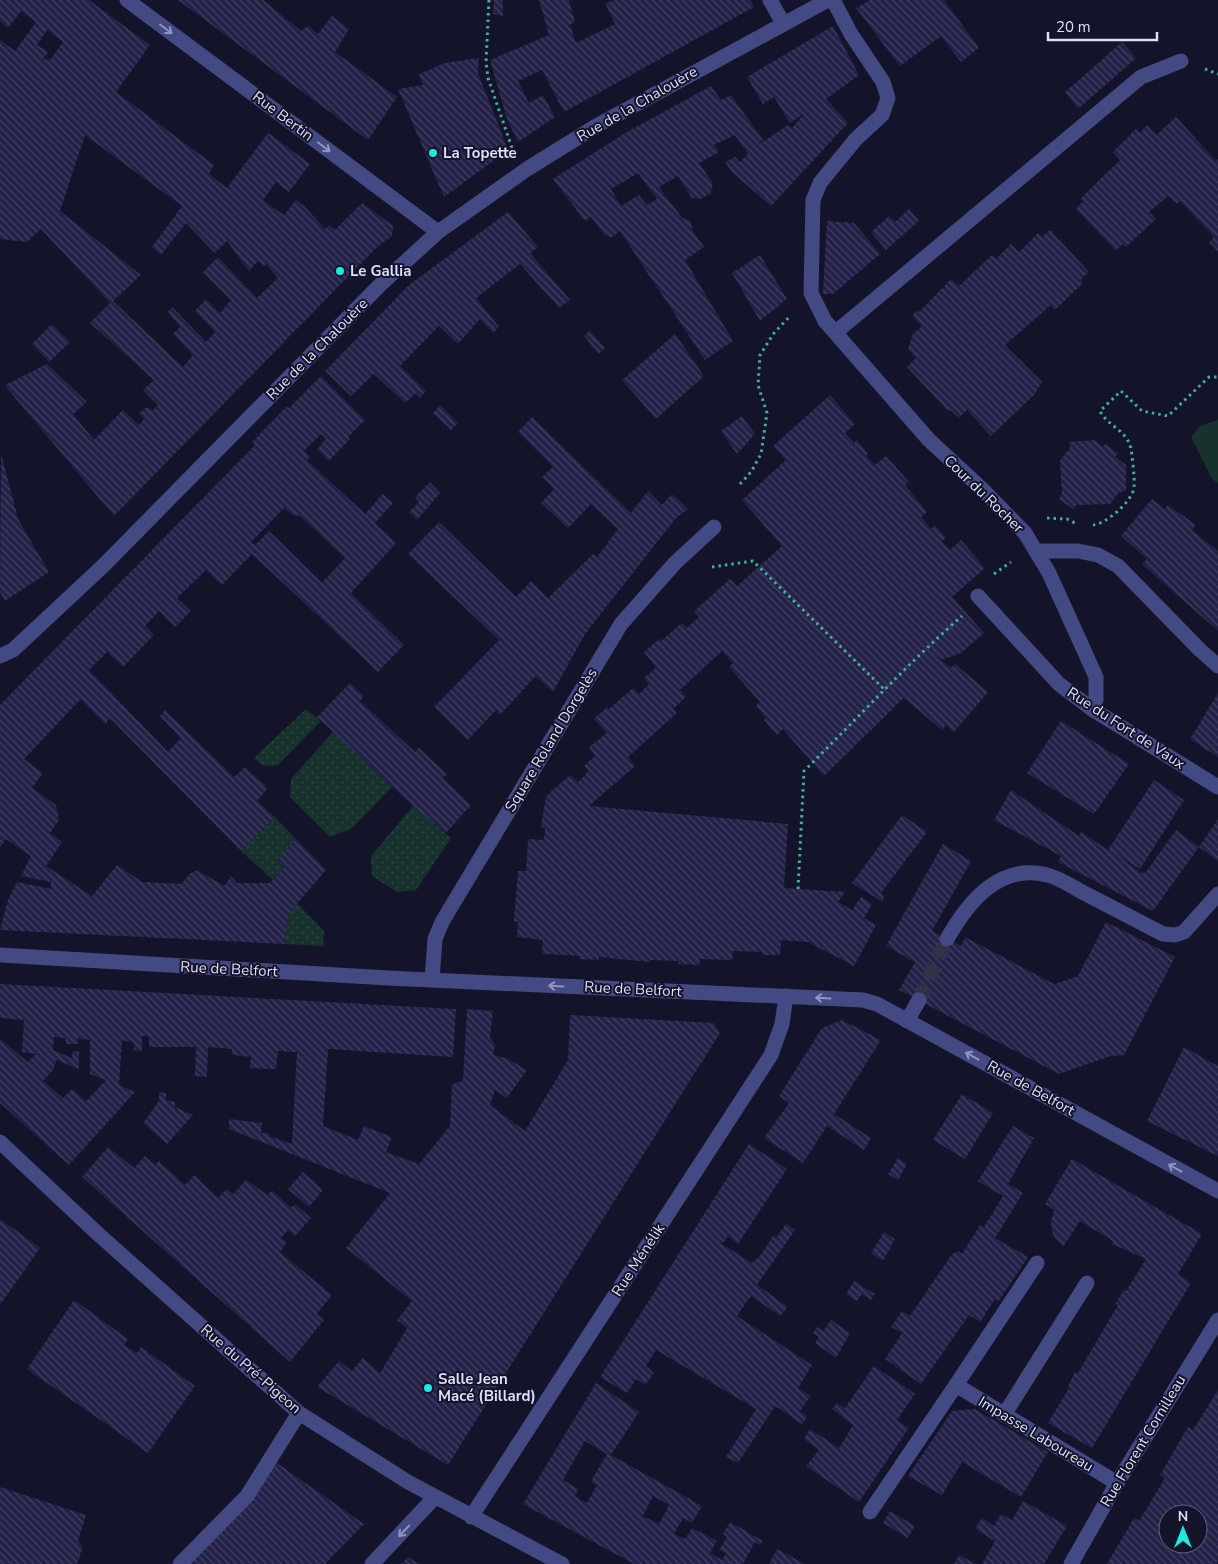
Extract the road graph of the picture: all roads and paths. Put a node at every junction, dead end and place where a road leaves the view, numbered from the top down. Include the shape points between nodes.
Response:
1 (127, 0) edge
2 (489, 0) edge
3 (770, 0) edge
4 (828, 0) edge
5 (833, 0) edge
6 (783, 23) junction
7 (1181, 61) dead end
8 (514, 150) dead end
9 (438, 232) junction
10 (791, 315) dead end
11 (836, 332) junction
12 (1218, 378) edge
13 (740, 484) dead end
14 (1053, 518) dead end
15 (1090, 525) dead end
16 (1081, 526) dead end
17 (714, 527) dead end
18 (1036, 551) junction
19 (1006, 564) dead end
20 (705, 568) dead end
21 (987, 579) dead end
22 (978, 596) dead end
23 (966, 612) dead end
24 (0, 656) edge
25 (1218, 666) edge
26 (885, 690) junction
27 (1092, 708) junction
28 (1218, 787) edge
29 (798, 889) dead end
30 (1218, 894) edge
31 (947, 939) tunnel mouth
32 (0, 956) edge
33 (432, 980) junction
34 (786, 996) junction
35 (919, 1000) tunnel mouth
36 (907, 1021) junction
37 (0, 1142) edge
38 (1218, 1192) edge
39 (1037, 1263) dead end
40 (1087, 1283) dead end
41 (1218, 1320) edge
42 (956, 1385) junction
43 (299, 1413) junction
44 (1004, 1415) junction
45 (1117, 1483) junction
46 (436, 1497) junction
47 (870, 1512) dead end
48 (471, 1517) junction
49 (180, 1564) edge
50 (372, 1564) edge
51 (562, 1564) edge
52 (1070, 1564) edge

1 -> 9 street, Rue Bertin
2 - 8 path via 488,78
3 - 6 street
4 - 6 street, Rue de la Chalouère
5 - 11 street, Cour du Rocher via 883,82 888,98 882,115 837,162 820,183 813,200 811,293 818,310
6 - 9 street, Rue de la Chalouère via 598,125 527,169
7 - 11 street via 1141,77
9 - 24 street, Rue de la Chalouère via 381,284 103,566 13,650
10 - 13 path via 760,355 758,385 767,413 761,454
11 - 18 street, Cour du Rocher via 929,440 1012,518
12 - 15 path via 1208,378 1168,416 1142,411 1121,391 1100,411 1104,420 1121,431 1130,446 1134,489 1110,517
14 - 16 path via 1067,519
17 - 33 street, Square Roland Dorgelès via 675,563 621,624 442,922 436,938
18 - 25 street via 1078,551 1098,555 1118,566
18 - 27 street, Cour du Rocher via 1096,677 1096,700
19 - 21 path
20 - 26 path via 753,561
22 - 27 street, Rue du Fort de Vaux via 1059,684
23 - 26 path via 919,653
26 - 29 path via 804,772
27 - 28 street, Rue du Fort de Vaux
30 - 31 street via 1184,932 1163,934 1048,875 1014,874 993,883 978,896 962,912
32 - 33 street, Rue de Belfort
34 -> 33 street, Rue de Belfort
36 -> 34 street, Rue de Belfort via 863,1000
34 - 48 street, Rue Ménélik via 782,1024 771,1055
35 - 36 street
38 -> 36 street, Rue de Belfort
37 - 43 street, Rue du Pré-Pigeon
39 - 42 street
40 - 44 street
41 - 45 street, Rue Florent Cornilleau
42 - 44 street, Impasse Laboureau
42 - 47 street
43 - 46 street, Rue du Pré-Pigeon
43 - 49 street via 247,1496
44 - 45 street, Impasse Laboureau
45 - 52 street, Rue Florent Cornilleau
46 - 48 street, Rue du Pré-Pigeon
46 -> 50 street
48 - 51 street, Rue du Pré-Pigeon

